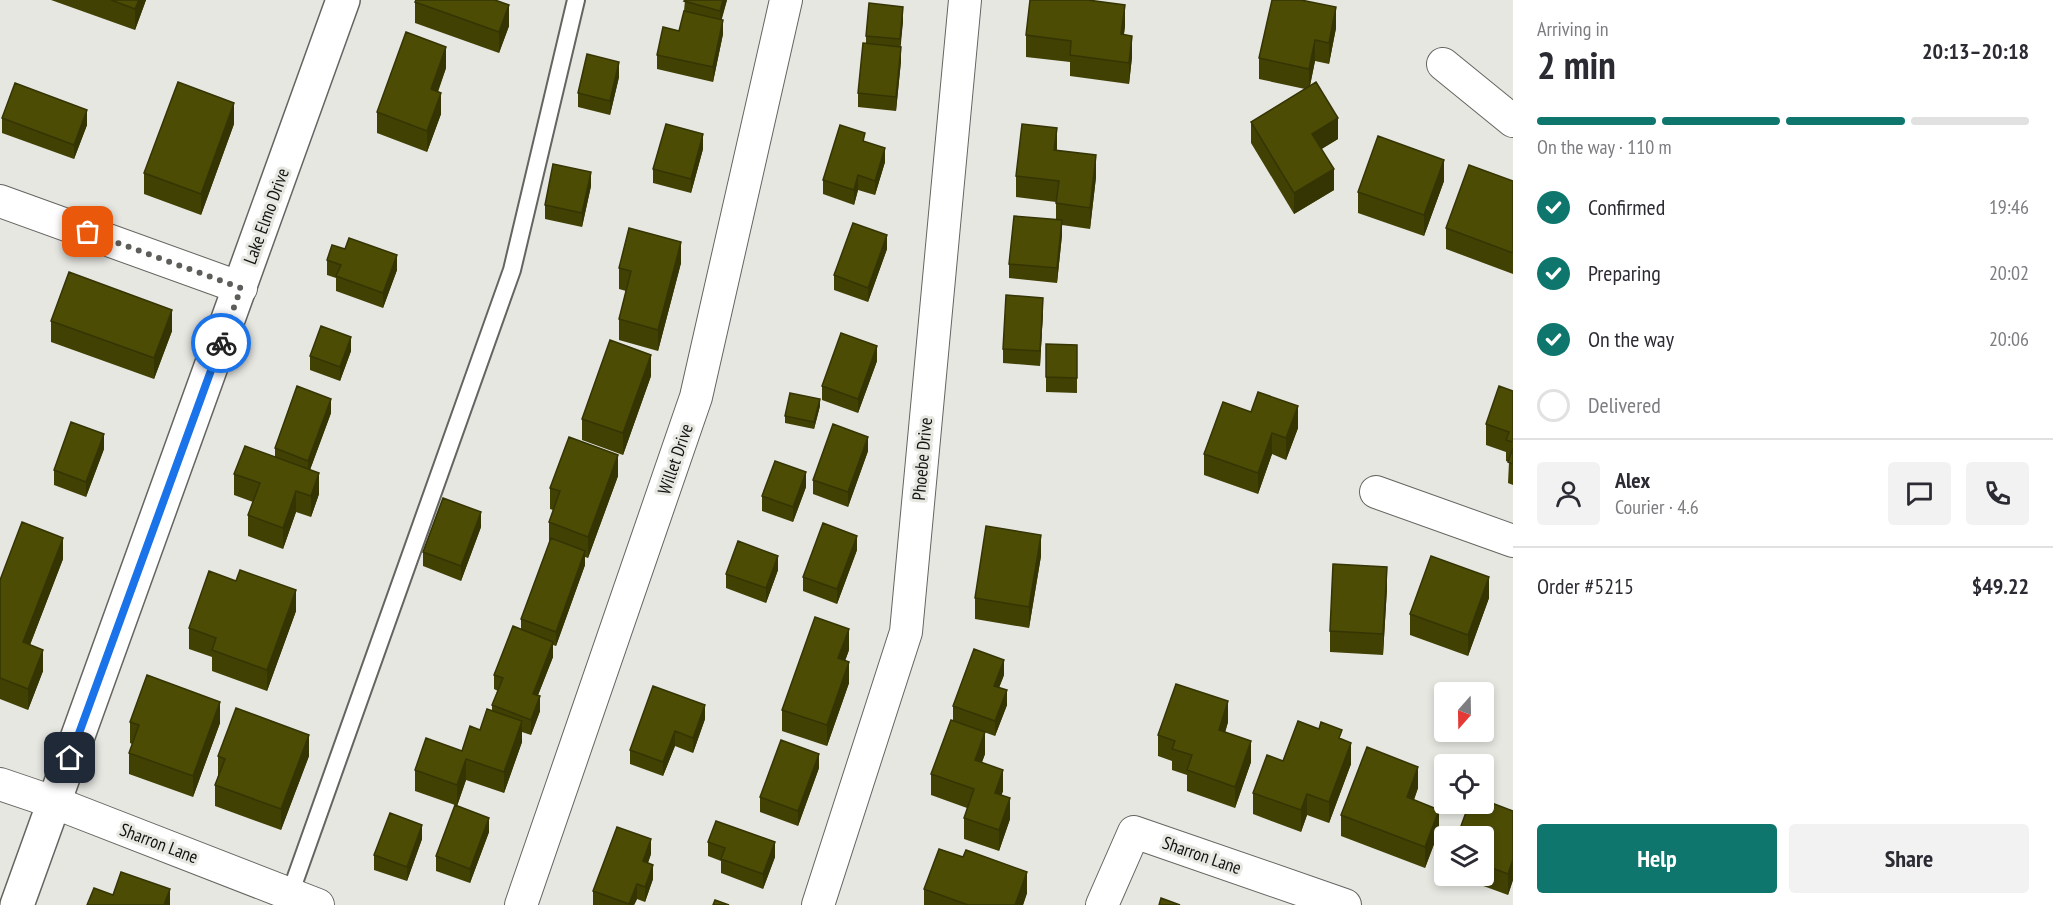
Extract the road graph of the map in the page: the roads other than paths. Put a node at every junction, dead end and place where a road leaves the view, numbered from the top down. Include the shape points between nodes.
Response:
1 (343, 0) edge
2 (576, 0) edge
3 (786, 0) edge
4 (965, 0) edge
5 (1443, 64) dead end
6 (1513, 121) edge
7 (0, 201) edge
8 (241, 288) junction
9 (1376, 492) dead end
10 (1513, 541) edge
11 (0, 784) edge
12 (53, 802) junction
13 (304, 900) edge
14 (17, 905) edge
15 (521, 905) edge
16 (818, 905) edge
17 (1102, 905) edge
18 (1345, 905) edge

1 - 8 street, Lake Elmo Drive
2 - 13 lane via 512,270
3 - 15 street, Willet Drive via 696,397
4 - 16 street, Phoebe Drive via 906,632
5 - 6 street
7 - 8 street
8 - 12 street, Lake Elmo Drive
9 - 10 street
11 - 12 street, Sharron Lane
12 - 13 street, Sharron Lane
12 - 14 street, Lake Elmo Drive
17 - 18 street, Sharron Lane via 1134,832

